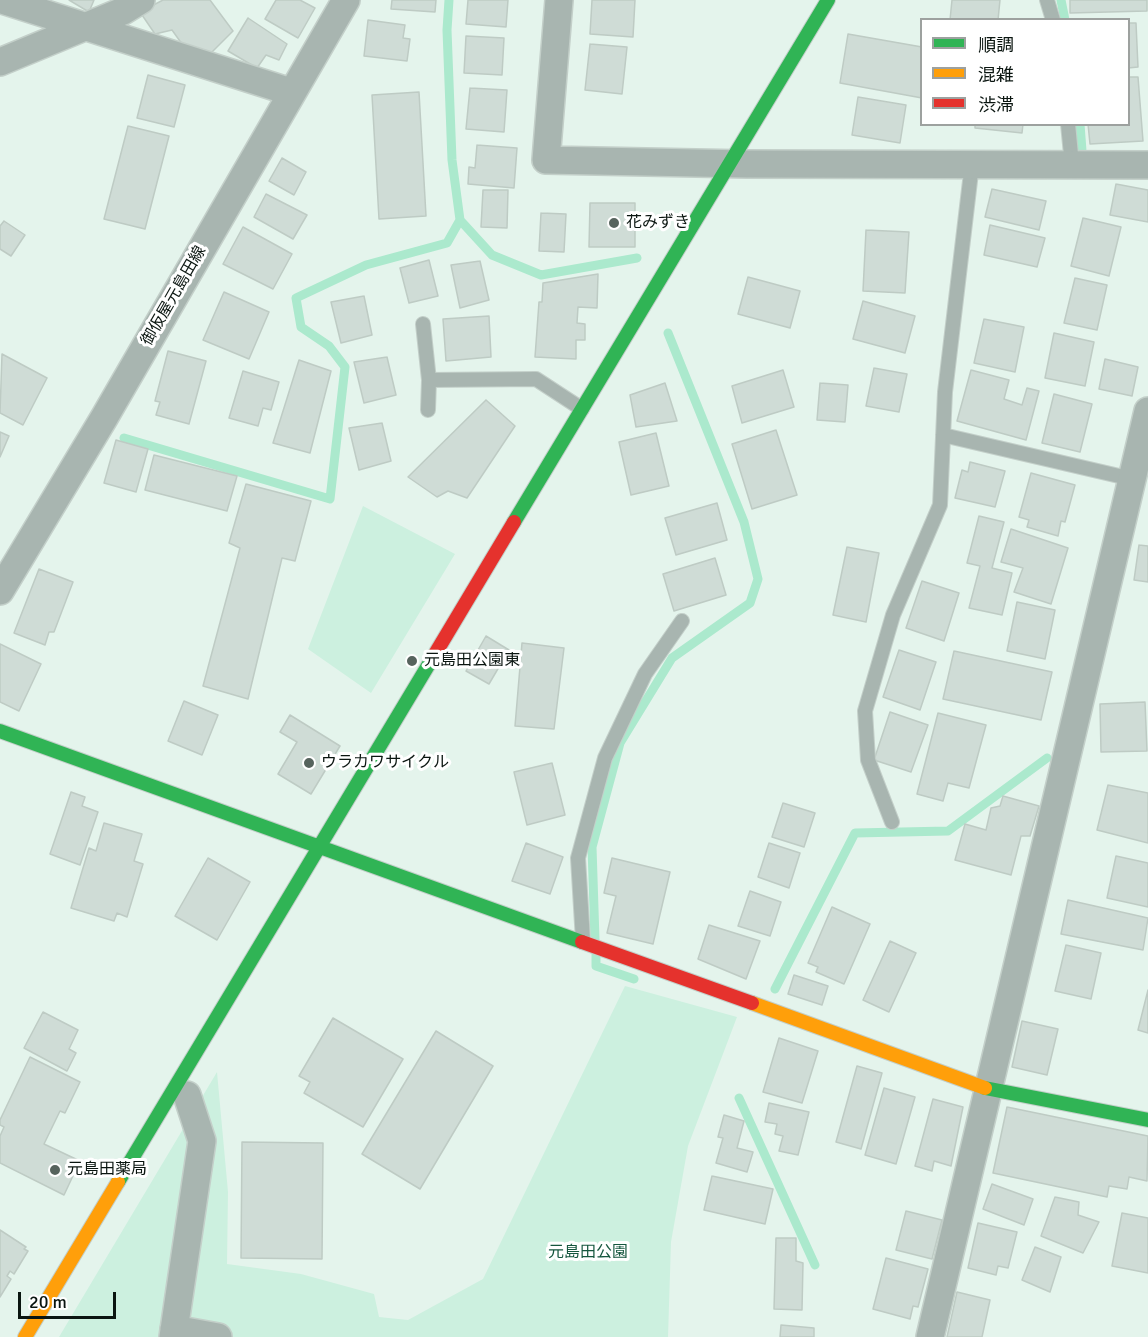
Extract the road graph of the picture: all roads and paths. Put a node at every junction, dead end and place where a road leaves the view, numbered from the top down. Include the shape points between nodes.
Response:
1 (2, 0) edge
2 (141, 0) edge
3 (346, 0) edge
4 (559, 0) edge
5 (828, 0) edge
6 (1047, 0) edge
7 (1052, 18) edge
8 (85, 27) junction
9 (0, 62) edge
10 (291, 93) junction
11 (1068, 126) edge
12 (730, 163) junction
13 (972, 164) junction
14 (1072, 165) junction
15 (1148, 165) edge
16 (423, 324) dead end
17 (429, 380) junction
18 (582, 409) junction
19 (428, 410) dead end
20 (1148, 411) edge
21 (943, 435) junction
22 (1132, 479) junction
23 (0, 591) edge
24 (682, 621) dead end
25 (0, 731) edge
26 (892, 822) dead end
27 (319, 846) junction
28 (584, 943) junction
29 (989, 1089) junction
30 (187, 1095) dead end
31 (1148, 1120) edge
32 (173, 1333) edge
33 (25, 1337) edge
34 (218, 1337) edge
35 (930, 1337) edge

1 - 8 street
2 - 8 street
3 - 10 street, 御仮屋元島田線
4 - 12 street via 546,160
5 - 12 street
6 - 7 lane
8 - 9 street
8 - 10 street
10 - 23 street, 御仮屋元島田線
11 - 14 lane
12 - 13 street
12 - 18 street
13 - 14 street
13 - 21 lane
14 - 15 street
16 - 17 lane
17 - 18 lane via 536,379
17 - 19 lane
18 - 27 street
20 - 22 street
21 - 22 lane
21 - 26 lane via 940,506 893,615 865,711 868,760
22 - 29 street
24 - 28 lane via 645,674 605,758 578,858
25 - 27 street
27 - 28 street
27 - 33 street
28 - 29 street
29 - 31 street
29 - 35 street
30 - 32 street via 202,1141
32 - 34 street

